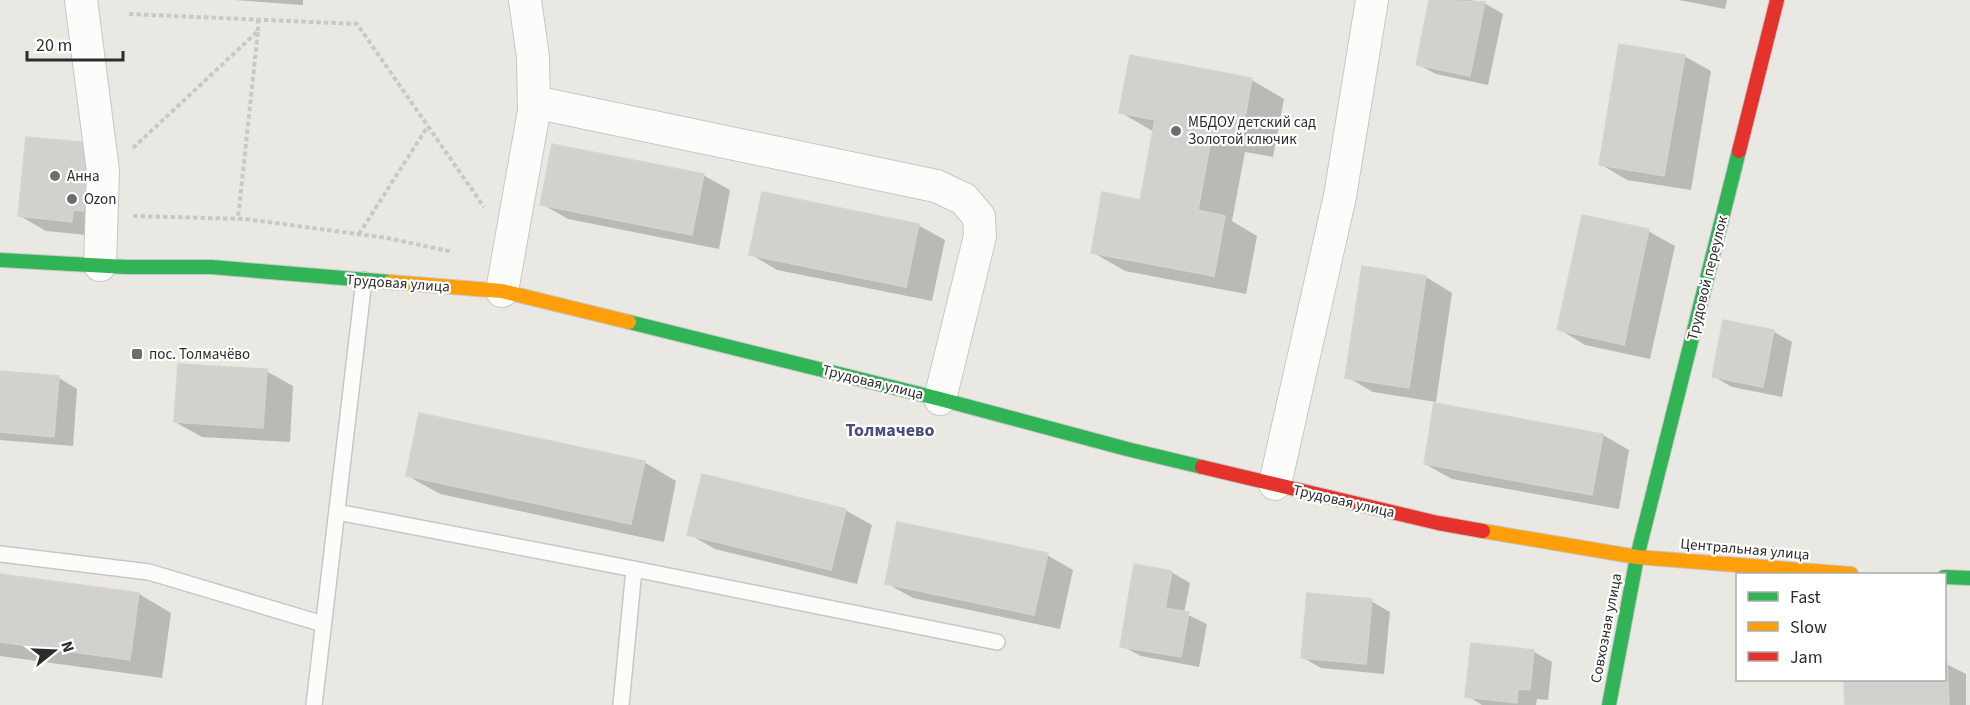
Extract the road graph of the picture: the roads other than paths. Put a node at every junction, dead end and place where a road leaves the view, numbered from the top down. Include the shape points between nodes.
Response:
1 (81, 0) edge
2 (525, 0) edge
3 (1372, 0) edge
4 (1777, 0) edge
5 (534, 102) junction
6 (0, 260) edge
7 (100, 265) junction
8 (506, 266) junction
9 (364, 280) junction
10 (940, 399) junction
11 (1275, 484) junction
12 (337, 512) junction
13 (0, 554) edge
14 (1637, 557) junction
15 (634, 569) junction
16 (1838, 573) edge
17 (1946, 577) edge
18 (1970, 578) edge
19 (323, 624) junction
20 (998, 642) dead end
21 (314, 705) edge
22 (621, 705) edge
23 (1609, 705) edge

1 - 7 street via 104,176
2 - 5 street
3 - 11 street via 1340,196
4 - 14 street, Трудовой переулок
5 - 8 street
5 - 10 street via 936,186 964,199 979,217 980,236
6 - 7 street, Трудовая улица
7 - 9 street, Трудовая улица via 211,267
8 - 9 street, Трудовая улица
8 - 10 street, Трудовая улица
9 - 12 lane
10 - 11 street, Трудовая улица
11 - 14 street, Трудовая улица via 1438,523
12 - 15 lane
12 - 19 lane
13 - 19 lane via 149,572
14 - 16 street, Центральная улица
14 - 23 street, Совхозная улица
15 - 20 lane
15 - 22 lane
17 - 18 street
19 - 21 lane

